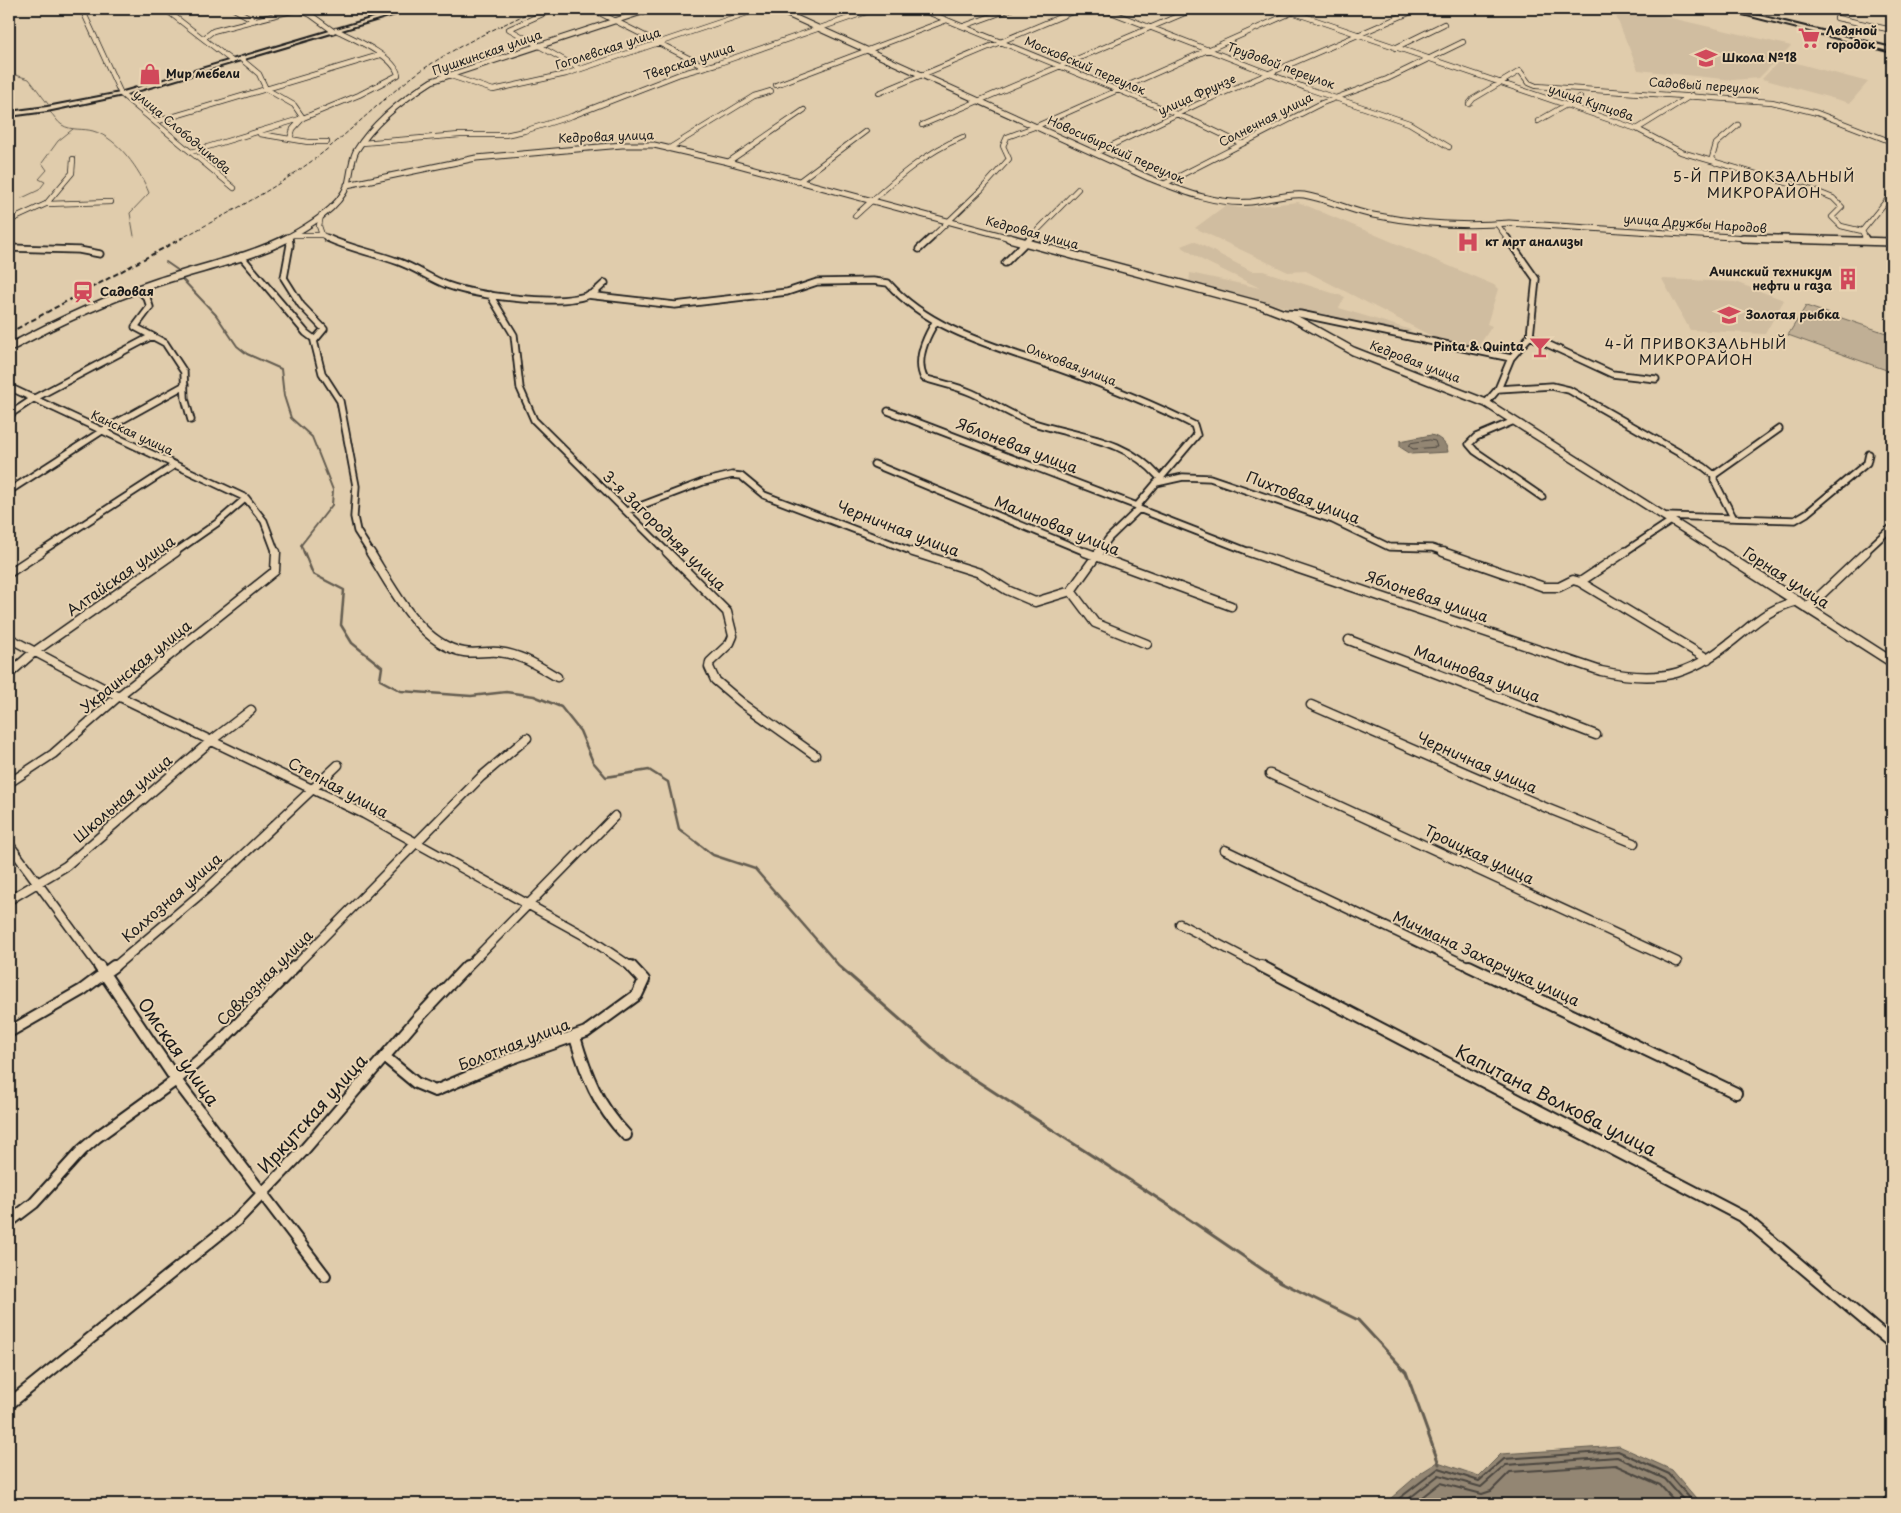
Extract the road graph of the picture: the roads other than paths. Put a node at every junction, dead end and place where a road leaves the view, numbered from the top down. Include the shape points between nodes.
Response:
1 (82, 9) edge
2 (234, 9) edge
3 (409, 9) edge
4 (554, 9) edge
5 (592, 9) edge
6 (651, 9) edge
7 (759, 9) edge
8 (776, 9) edge
9 (875, 9) edge
10 (920, 9) edge
11 (934, 9) edge
12 (1011, 9) edge
13 (1079, 9) edge
14 (1103, 9) edge
15 (1194, 9) edge
16 (1283, 9) edge
17 (1418, 9) edge
18 (1726, 9) edge
19 (927, 12) junction
20 (1293, 12) junction
21 (170, 13) dead end
22 (1837, 18) dead end
23 (254, 20) junction
24 (947, 20) junction
25 (615, 21) junction
26 (1444, 24) dead end
27 (964, 26) junction
28 (1150, 27) junction
29 (819, 28) junction
30 (335, 30) junction
31 (1892, 30) edge
32 (1357, 35) junction
33 (204, 38) junction
34 (1000, 41) junction
35 (1463, 42) dead end
36 (659, 43) junction
37 (538, 46) junction
38 (1395, 48) junction
39 (868, 50) junction
40 (1208, 50) junction
41 (1892, 50) edge
42 (380, 55) junction
43 (241, 59) junction
44 (1430, 59) junction
45 (232, 61) junction
46 (704, 66) junction
47 (1060, 66) junction
48 (580, 69) junction
49 (439, 72) dead end
50 (1271, 74) junction
51 (448, 75) junction
52 (925, 75) junction
53 (1500, 83) junction
54 (776, 86) dead end
55 (266, 89) junction
56 (1117, 90) junction
57 (771, 91) dead end
58 (879, 93) dead end
59 (121, 94) junction
60 (1692, 95) junction
61 (1335, 97) junction
62 (1580, 97) dead end
63 (982, 101) junction
64 (1469, 104) dead end
65 (1564, 105) junction
66 (804, 110) dead end
67 (9, 114) edge
68 (1177, 115) junction
69 (303, 118) junction
70 (1538, 121) dead end
71 (155, 122) junction
72 (922, 125) dead end
73 (1037, 126) junction
74 (1738, 126) dead end
75 (1637, 129) junction
76 (866, 131) dead end
77 (257, 133) junction
78 (963, 137) dead end
79 (290, 139) junction
80 (328, 142) dead end
81 (1892, 142) edge
82 (362, 143) junction
83 (1242, 144) junction
84 (1449, 146) dead end
85 (668, 148) junction
86 (191, 152) junction
87 (1096, 153) junction
88 (74, 160) dead end
89 (728, 162) junction
90 (1716, 163) junction
91 (798, 182) junction
92 (1164, 184) junction
93 (347, 185) junction
94 (234, 188) dead end
95 (1078, 189) dead end
96 (1892, 194) edge
97 (871, 201) junction
98 (111, 202) dead end
99 (46, 204) junction
100 (321, 215) junction
101 (855, 216) dead end
102 (9, 221) edge
103 (946, 221) junction
104 (1497, 224) junction
105 (1862, 231) junction
106 (322, 235) junction
107 (291, 236) junction
108 (1866, 240) junction
109 (1892, 242) edge
110 (1024, 243) junction
111 (9, 248) edge
112 (919, 249) dead end
113 (100, 254) dead end
114 (241, 256) junction
115 (1004, 263) dead end
116 (605, 283) dead end
117 (138, 289) junction
118 (490, 295) junction
119 (587, 295) junction
120 (1283, 313) junction
121 (936, 321) junction
122 (152, 336) junction
123 (1530, 336) junction
124 (314, 339) junction
125 (9, 348) edge
126 (1511, 358) junction
127 (1656, 379) dead end
128 (185, 385) junction
129 (9, 387) edge
130 (1498, 389) junction
131 (33, 399) junction
132 (1486, 402) junction
133 (888, 411) dead end
134 (9, 414) edge
135 (191, 420) dead end
136 (1514, 420) junction
137 (1779, 429) dead end
138 (102, 431) junction
139 (1869, 454) dead end
140 (874, 464) dead end
141 (175, 465) junction
142 (1714, 475) junction
143 (1158, 480) junction
144 (9, 491) edge
145 (1542, 497) dead end
146 (246, 498) junction
147 (1138, 508) junction
148 (627, 511) junction
149 (1733, 517) junction
150 (1668, 519) junction
151 (1892, 527) edge
152 (1095, 557) junction
153 (9, 573) edge
154 (1580, 582) junction
155 (1071, 591) junction
156 (1798, 602) junction
157 (1231, 606) dead end
158 (1807, 608) junction
159 (9, 638) edge
160 (1349, 640) dead end
161 (1147, 644) dead end
162 (34, 652) junction
163 (1708, 659) junction
164 (1892, 662) edge
165 (9, 674) edge
166 (557, 677) dead end
167 (119, 696) junction
168 (1311, 705) dead end
169 (251, 710) dead end
170 (1596, 734) dead end
171 (527, 738) dead end
172 (212, 740) junction
173 (815, 755) dead end
174 (338, 765) dead end
175 (1270, 774) dead end
176 (9, 783) edge
177 (313, 788) junction
178 (615, 816) dead end
179 (1634, 843) dead end
180 (9, 844) edge
181 (416, 845) junction
182 (1225, 850) dead end
183 (37, 884) junction
184 (9, 900) edge
185 (528, 906) junction
186 (1180, 924) dead end
187 (1677, 962) dead end
188 (105, 974) junction
189 (644, 980) joint
190 (9, 1032) edge
191 (575, 1037) junction
192 (386, 1058) junction
193 (176, 1080) junction
194 (1736, 1093) dead end
195 (626, 1135) dead end
196 (263, 1192) junction
197 (9, 1222) edge
198 (325, 1276) dead end
199 (1892, 1343) edge
200 (9, 1404) edge

1 - 59 street, улица Слободчикова
2 - 23 street
3 - 30 main road
4 - 37 street via 509,30
5 - 25 street
6 - 25 street, Пушкинская улица
7 - 36 street, Гоголевская улица
8 - 29 street, Новосибирский переулок
9 - 29 street, Тверская улица
10 - 19 street, Московский переулок
11 - 19 street
12 - 27 street
13 - 34 street
14 - 28 street, Трудовой переулок
15 - 28 street
16 - 20 street, улица Купцова
17 - 32 street, улица Фрунзе
18 - 41 main road
19 - 24 street, Московский переулок
20 - 32 street, улица Купцова
20 - 40 street
21 - 33 street
22 - 31 street
23 - 30 street via 304,10
23 - 33 street via 213,31
24 - 27 street, Московский переулок
24 - 39 street
25 - 36 street
25 - 37 street, Пушкинская улица
26 - 38 street
27 - 34 street, Московский переулок
28 - 40 street, Трудовой переулок
28 - 47 street
29 - 39 street, Новосибирский переулок
29 - 46 street, Тверская улица
30 - 42 street
30 - 43 main road
32 - 38 street, улица Купцова
32 - 50 street, улица Фрунзе
33 - 45 street
34 - 47 street, Московский переулок
34 - 52 street
35 - 44 street, Солнечная улица
36 - 46 street
36 - 48 street, Гоголевская улица
37 - 48 street
37 - 51 street, Пушкинская улица
38 - 44 street, улица Купцова
39 - 52 street, Новосибирский переулок
39 - 54 street
40 - 50 street, Трудовой переулок
40 - 56 street
42 - 55 street
42 - 69 street via 397,69 399,74 396,77
43 - 45 main road
43 - 55 street via 259,74
44 - 53 street, улица Купцова
44 - 61 street, Солнечная улица via 1387,79
45 - 59 main road
46 - 82 street, Тверская улица via 572,116 509,134
47 - 56 street, Московский переулок
47 - 63 street
48 - 51 street, Гоголевская улица via 548,80 490,90
49 - 51 street
50 - 61 street, Трудовой переулок
50 - 68 street, улица Фрунзе
51 - 82 street, Пушкинская улица via 412,94
52 - 58 street
52 - 63 street, Новосибирский переулок
53 - 60 street, Садовый переулок via 1520,71 1529,83 1541,86
53 - 64 street
53 - 65 street, улица Купцова
55 - 69 street via 294,105
55 - 71 street
56 - 68 street, Московский переулок
56 - 73 street
57 - 85 street via 751,98
59 - 67 main road
59 - 71 street, улица Слободчикова
60 - 75 street
60 - 81 street, Садовый переулок via 1784,104
61 - 83 street, Солнечная улица
61 - 84 street, Трудовой переулок via 1409,123
62 - 65 street
63 - 72 street
63 - 73 street, Новосибирский переулок
65 - 70 street
65 - 75 street, улица Купцова
66 - 89 street
68 - 83 street, Московский переулок
68 - 87 street, улица Фрунзе
69 - 77 street
69 - 79 street via 293,129
71 - 86 street, улица Слободчикова
73 - 87 street, Новосибирский переулок
73 - 103 street via 1010,135 1003,143 1009,160
74 - 90 street via 1716,145 1712,158
75 - 90 street, улица Купцова via 1676,150
76 - 91 street
77 - 79 street
77 - 86 street
78 - 97 street via 938,149
79 - 80 street
82 - 93 street, Пушкинская улица via 353,158
83 - 92 street, Солнечная улица
85 - 89 street, Кедровая улица
85 - 93 street, Кедровая улица via 622,145 502,155
86 - 94 street, улица Слободчикова
87 - 92 street, Новосибирский переулок
88 - 99 street via 70,175
89 - 91 street, Кедровая улица
90 - 105 street, улица Купцова via 1833,198 1842,207 1832,217 1834,221
91 - 97 street, Кедровая улица
92 - 104 street, Новосибирский переулок via 1200,197 1225,201 1256,201 1299,195 1372,215 1419,223
93 - 100 street via 334,204
95 - 110 street
96 - 105 street
97 - 101 street
97 - 103 street, Кедровая улица
98 - 99 street
99 - 102 street
100 - 106 street
100 - 107 street
103 - 110 street, Кедровая улица
103 - 112 street
104 - 108 street, улица Дружбы Народов via 1779,240
104 - 123 street via 1536,279
105 - 108 street
106 - 107 street
106 - 118 street, Ольховая улица via 344,246 400,262 439,282
107 - 114 street
107 - 124 street via 284,278 301,305 324,329
108 - 109 street, улица Дружбы Народов
110 - 115 street
110 - 120 street, Кедровая улица
111 - 113 street via 79,250
114 - 117 street
114 - 124 street
116 - 119 street
117 - 122 street via 150,307 135,327
117 - 125 street via 85,310
118 - 119 street, Ольховая улица via 532,300
118 - 148 street, 3-я Загородняя улица via 514,336 520,388 534,420
119 - 121 street, Ольховая улица via 675,305 787,292 816,282 874,281 888,283 904,300
120 - 126 street
120 - 132 street, Кедровая улица via 1353,351
121 - 143 street via 929,330 921,359 920,370 924,378 972,393 992,406 1030,422 1116,444 1147,463
121 - 143 street, Ольховая улица via 961,334 1169,412 1196,429 1197,435
122 - 128 street via 165,343 184,372
122 - 131 street
123 - 126 street
123 - 127 street via 1612,374
124 - 166 street via 322,373 340,401 356,486 355,525 407,612 418,624 455,650 519,655
126 - 130 street
128 - 135 street via 184,398
128 - 138 street
129 - 131 street, Канская улица
130 - 132 street
130 - 142 street via 1558,386 1569,390 1692,459
131 - 134 street
131 - 138 street, Канская улица
132 - 136 street, Кедровая улица
133 - 147 street, Яблоневая улица
136 - 145 street via 1476,436 1469,444
136 - 150 street, Кедровая улица
137 - 142 street
138 - 141 street, Канская улица
138 - 144 street
139 - 149 street via 1867,463 1800,518 1790,521
140 - 152 street, Малиновая улица
141 - 146 street, Канская улица
141 - 153 street
142 - 149 street
143 - 147 street
143 - 154 street, Пихтовая улица via 1210,478 1333,520 1389,547 1432,548 1544,587 1559,587 1573,580
146 - 162 street, Алтайская улица via 217,523
146 - 167 street, Украинская улица via 254,504 269,530 277,568 240,602
147 - 152 street
147 - 163 street, Яблоневая улица via 1267,558 1616,675 1668,677
148 - 155 street, Черничная улица via 721,476 738,475 748,479 764,495 980,574 1035,602
148 - 173 street, 3-я Загородняя улица via 727,612 733,636 730,644 710,662 712,676 742,703
149 - 150 street via 1683,515
150 - 154 street
150 - 156 street, Горная улица
151 - 158 street
152 - 155 street
152 - 157 street, Малиновая улица
154 - 163 street
155 - 161 street via 1095,623
156 - 158 street, Горная улица
156 - 163 street, Яблоневая улица via 1774,607
158 - 164 street, Горная улица
159 - 162 street, Степная улица
160 - 170 street, Малиновая улица
162 - 165 street, Алтайская улица
162 - 167 street, Степная улица
167 - 172 street, Степная улица
167 - 176 street, Украинская улица via 41,763
168 - 179 street, Черничная улица
169 - 172 street, Школьная улица
171 - 181 street, Совхозная улица via 481,777
172 - 177 street, Степная улица
172 - 183 street, Школьная улица via 77,857
174 - 177 street, Колхозная улица
175 - 187 street, Троицкая улица
177 - 181 street, Степная улица
177 - 188 street, Колхозная улица via 210,886
178 - 185 street, Иркутская улица
180 - 183 street, Омская улица
181 - 185 street, Степная улица
181 - 193 street, Совхозная улица via 218,1044
182 - 194 street, Мичмана Захарчука улица
183 - 184 street, Школьная улица
183 - 188 street, Омская улица
185 - 189 street, Степная улица via 621,958
185 - 192 street, Иркутская улица via 416,1020
186 - 199 street, Капитана Волкова улица via 1743,1217
188 - 190 street, Колхозная улица
188 - 193 street, Омская улица
189 - 191 street, Болотная улица via 637,995 603,1022
191 - 192 street, Болотная улица via 510,1059 435,1091 423,1089
191 - 195 street via 593,1094 607,1117
192 - 196 street, Иркутская улица
193 - 196 street, Омская улица
193 - 197 street, Совхозная улица via 97,1137 34,1203
196 - 198 street, Омская улица
196 - 200 street, Иркутская улица via 223,1232

